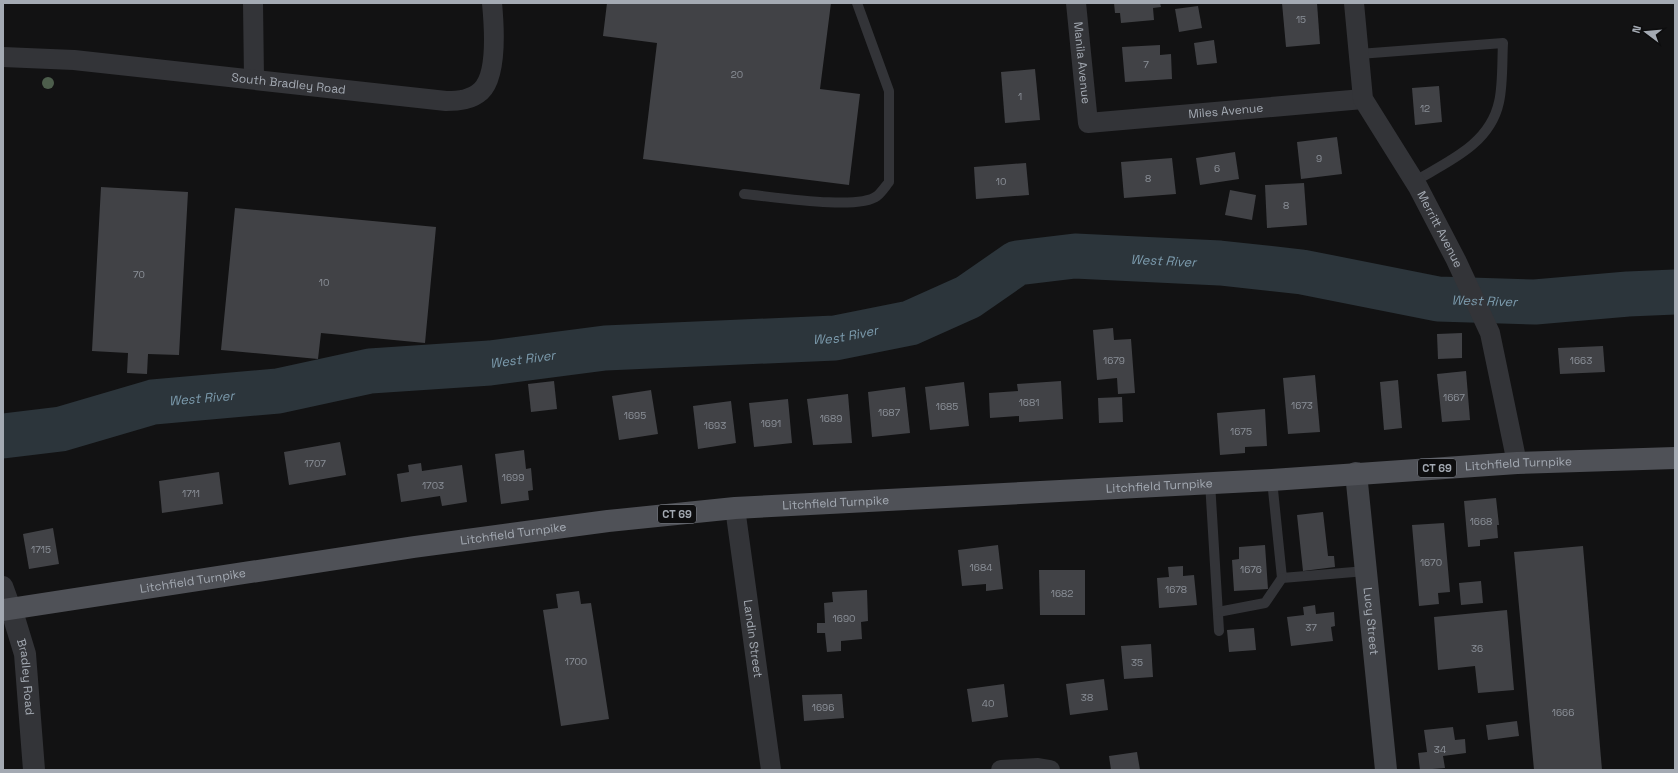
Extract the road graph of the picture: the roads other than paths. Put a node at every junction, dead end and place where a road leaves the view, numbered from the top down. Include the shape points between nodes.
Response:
1 (253, 3) edge
2 (492, 3) edge
3 (857, 3) edge
4 (1076, 3) edge
5 (1354, 3) edge
6 (1359, 54) junction
7 (3, 57) edge
8 (254, 79) junction
9 (1363, 99) junction
10 (1088, 123) joint
11 (1415, 181) junction
12 (744, 194) dead end
13 (1675, 458) edge
14 (1517, 463) junction
15 (1356, 473) junction
16 (1272, 480) junction
17 (1210, 482) junction
18 (735, 508) junction
19 (1366, 571) junction
20 (1282, 578) junction
21 (3, 586) edge
22 (7, 609) edge
23 (1218, 612) junction
24 (1220, 631) dead end
25 (34, 770) edge
26 (771, 770) edge
27 (1001, 770) edge
28 (1050, 770) edge
29 (1386, 770) edge

1 - 8 street
2 - 8 street, South Bradley Road via 492,64 482,90 472,97 446,101
3 - 12 lane via 889,91 889,182 876,197 855,202 834,203
4 - 10 street, Manila Avenue
5 - 6 street, Merritt Avenue
6 - 9 street, Merritt Avenue
6 - 11 lane via 1503,43 1499,102 1488,129 1469,148
7 - 8 street, South Bradley Road via 74,60
9 - 10 street, Miles Avenue
9 - 11 street, Merritt Avenue
11 - 14 street, Merritt Avenue via 1490,333
13 - 14 main road, Litchfield Turnpike / CT 69
14 - 15 main road, Litchfield Turnpike / CT 69
15 - 16 main road, Litchfield Turnpike / CT 69
15 - 19 main road, Lucy Street
16 - 17 main road, Litchfield Turnpike / CT 69
16 - 20 lane
17 - 18 main road, Litchfield Turnpike / CT 69
17 - 23 lane
18 - 22 main road, Litchfield Turnpike / CT 69 via 608,521 414,547
18 - 26 street, Landin Street
19 - 20 lane
19 - 29 main road, Lucy Street
20 - 23 lane via 1265,603
21 - 22 street, Bradley Road
22 - 25 street, Bradley Road via 25,654
23 - 24 lane
27 - 28 street

